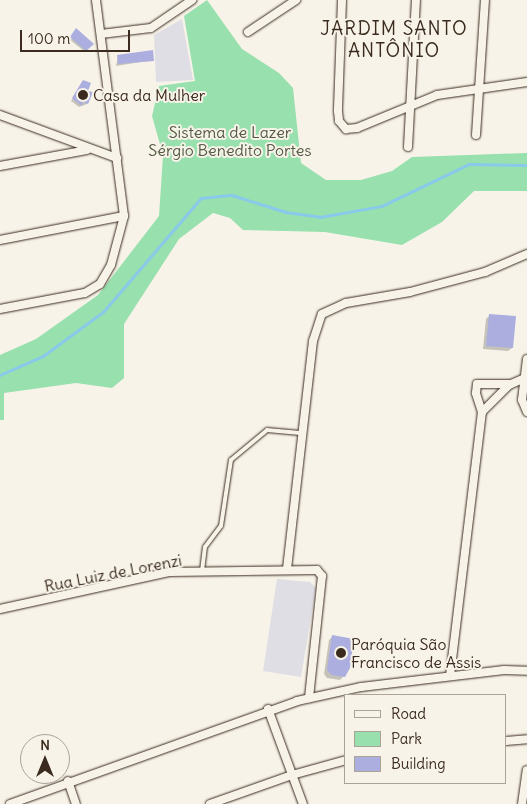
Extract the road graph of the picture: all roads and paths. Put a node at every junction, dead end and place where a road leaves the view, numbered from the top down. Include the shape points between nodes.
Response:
1 (96, 0) edge
2 (192, 0) edge
3 (296, 0) edge
4 (342, 0) edge
5 (416, 0) edge
6 (484, 0) edge
7 (248, 32) dead end
8 (101, 34) junction
9 (527, 82) edge
10 (479, 91) junction
11 (410, 106) junction
12 (0, 115) edge
13 (476, 135) dead end
14 (408, 147) dead end
15 (88, 150) junction
16 (117, 158) junction
17 (0, 166) edge
18 (124, 216) junction
19 (0, 240) edge
20 (527, 254) edge
21 (0, 309) edge
22 (527, 359) edge
23 (525, 378) junction
24 (510, 384) junction
25 (482, 412) junction
26 (527, 412) edge
27 (303, 433) junction
28 (287, 569) junction
29 (202, 571) junction
30 (0, 609) edge
31 (526, 670) edge
32 (450, 676) junction
33 (309, 698) junction
34 (268, 709) junction
35 (527, 739) edge
36 (507, 740) edge
37 (344, 761) edge
38 (527, 770) edge
39 (292, 774) junction
40 (70, 780) edge
41 (60, 784) edge
42 (69, 784) edge
43 (10, 804) edge
44 (76, 804) edge
45 (210, 804) edge
46 (303, 804) edge
47 (522, 804) edge

1 - 8 street
2 - 8 street via 151,28
3 - 7 street
4 - 11 street via 338,107 341,124 349,130 357,128
5 - 11 street
6 - 10 street
8 - 16 street
9 - 10 street
10 - 11 street via 438,95
10 - 13 street
11 - 14 street
12 - 15 street
15 - 16 street
15 - 17 street
16 - 18 street
18 - 19 street
18 - 21 street via 108,272 95,288 85,293
20 - 27 street via 485,272 410,292 346,303 322,314 313,341
22 - 23 street
23 - 24 street
23 - 26 street via 523,405
24 - 25 street
24 - 25 street via 477,384
25 - 32 street
27 - 28 street
27 - 29 lane via 267,430 231,460 220,526 205,548
28 - 29 street, Rua Luiz de Lorenzi
28 - 33 street, Rua Luiz de Lorenzi via 312,569 321,573
29 - 30 street, Rua Luiz de Lorenzi via 170,572
31 - 32 street
32 - 33 street via 360,687
33 - 34 street
34 - 39 street
34 - 40 street
35 - 36 street
37 - 39 street
38 - 47 street
39 - 45 street
39 - 46 street
41 - 43 street
42 - 44 street

